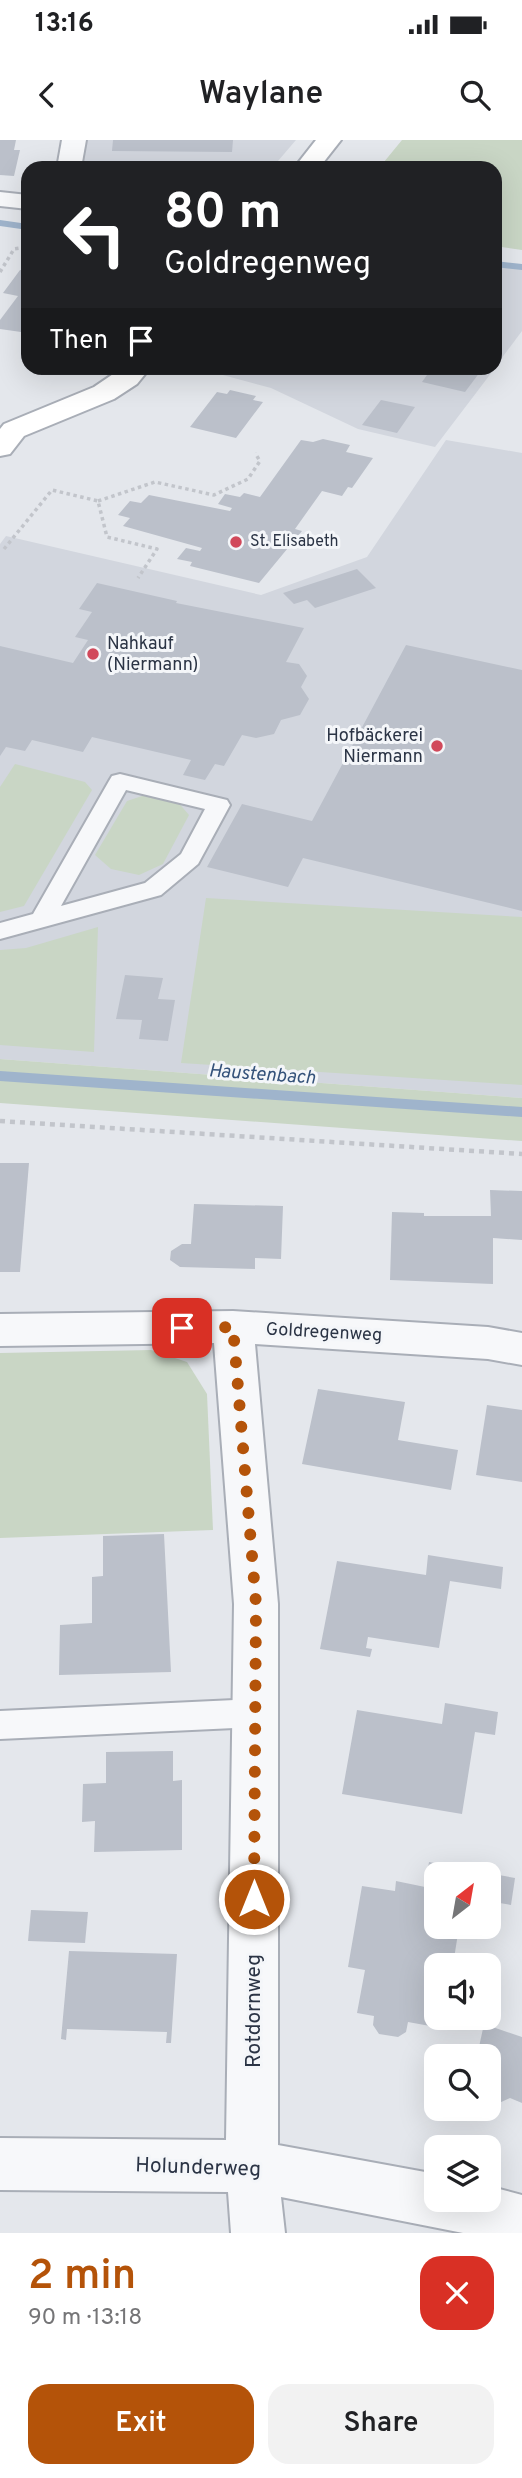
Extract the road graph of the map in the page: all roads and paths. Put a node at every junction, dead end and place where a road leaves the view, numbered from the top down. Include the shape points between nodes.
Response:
1 (74, 140) edge
2 (330, 140) edge
3 (70, 161) edge
4 (312, 161) edge
5 (0, 199) edge
6 (21, 201) edge
7 (21, 248) edge
8 (0, 272) edge
9 (130, 375) edge
10 (5, 435) edge
11 (255, 453) dead end
12 (98, 501) junction
13 (4, 549) dead end
14 (138, 579) dead end
15 (40, 922) junction
16 (0, 931) edge
17 (0, 1121) edge
18 (522, 1154) edge
19 (233, 1327) junction
20 (0, 1331) edge
21 (522, 1349) edge
22 (256, 1713) junction
23 (0, 1725) edge
24 (0, 2164) edge
25 (252, 2166) junction
26 (424, 2198) edge
27 (485, 2212) edge
28 (522, 2221) edge
29 (258, 2233) edge

1 - 3 street
2 - 4 street
5 - 6 street
7 - 8 path via 14,249
9 - 10 street via 104,393
11 - 12 path via 260,461 248,479 214,495 156,482
12 - 13 path via 52,490
12 - 14 path via 107,537 157,549
15 - 15 lane via 153,890 190,859 219,805 120,781
15 - 16 lane
17 - 18 path
19 - 20 street, Goldregenweg
19 - 21 street, Goldregenweg
19 - 22 street, Rotdornweg via 256,1604
22 - 23 lane
22 - 25 street, Rotdornweg
24 - 25 street, Holunderweg
25 - 26 street, Holunderweg
25 - 29 street, Rotdornweg
27 - 28 street, Holunderweg

